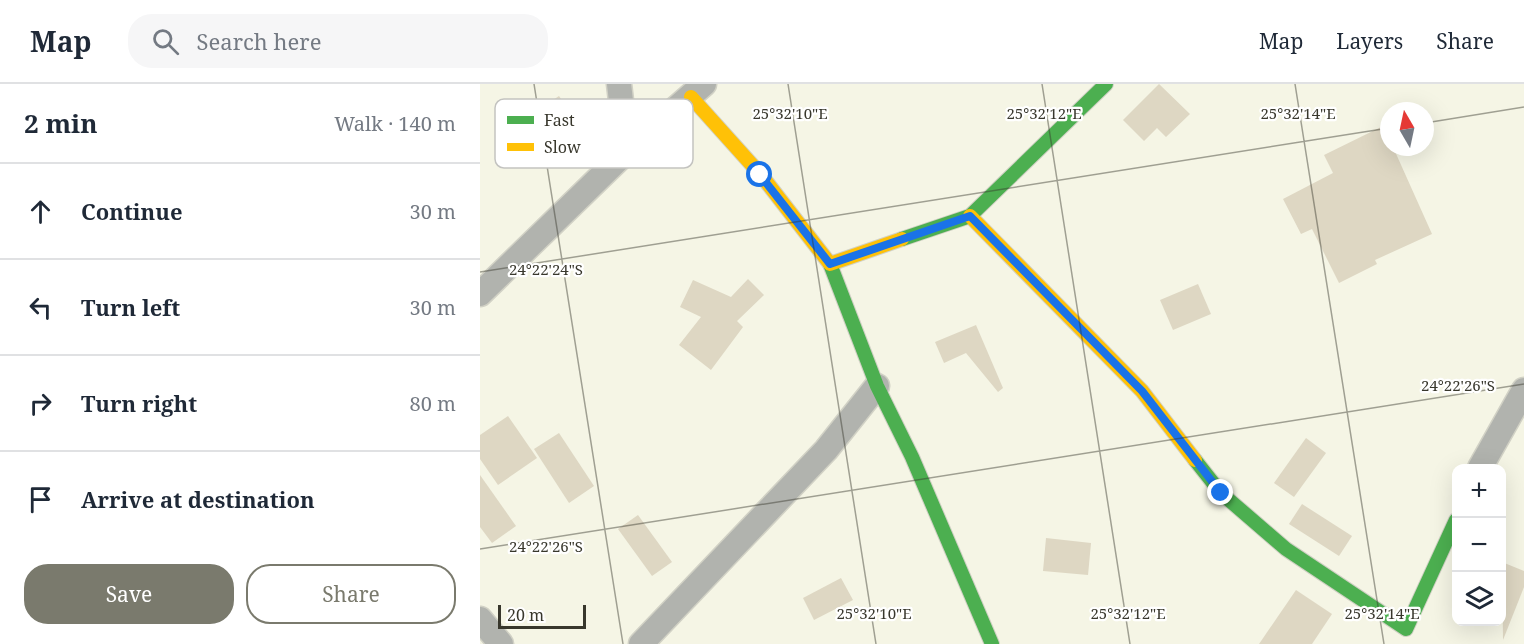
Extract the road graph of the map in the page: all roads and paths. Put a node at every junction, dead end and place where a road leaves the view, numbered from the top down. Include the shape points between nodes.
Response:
1 (620, 84) edge
2 (1106, 84) edge
3 (698, 90) edge
4 (622, 99) edge
5 (610, 168) edge
6 (970, 216) junction
7 (830, 264) junction
8 (480, 294) edge
9 (877, 386) junction
10 (1524, 390) edge
11 (1482, 464) edge
12 (1452, 529) edge
13 (480, 619) edge
14 (1404, 636) edge
15 (501, 644) edge
16 (640, 644) edge
17 (992, 644) edge

1 - 4 street
2 - 6 street
3 - 7 street
5 - 8 street
6 - 7 street
6 - 14 street via 1142,391 1221,493 1286,549
7 - 9 street
9 - 16 street via 826,450
9 - 17 street
10 - 11 street
12 - 14 street
13 - 15 street

